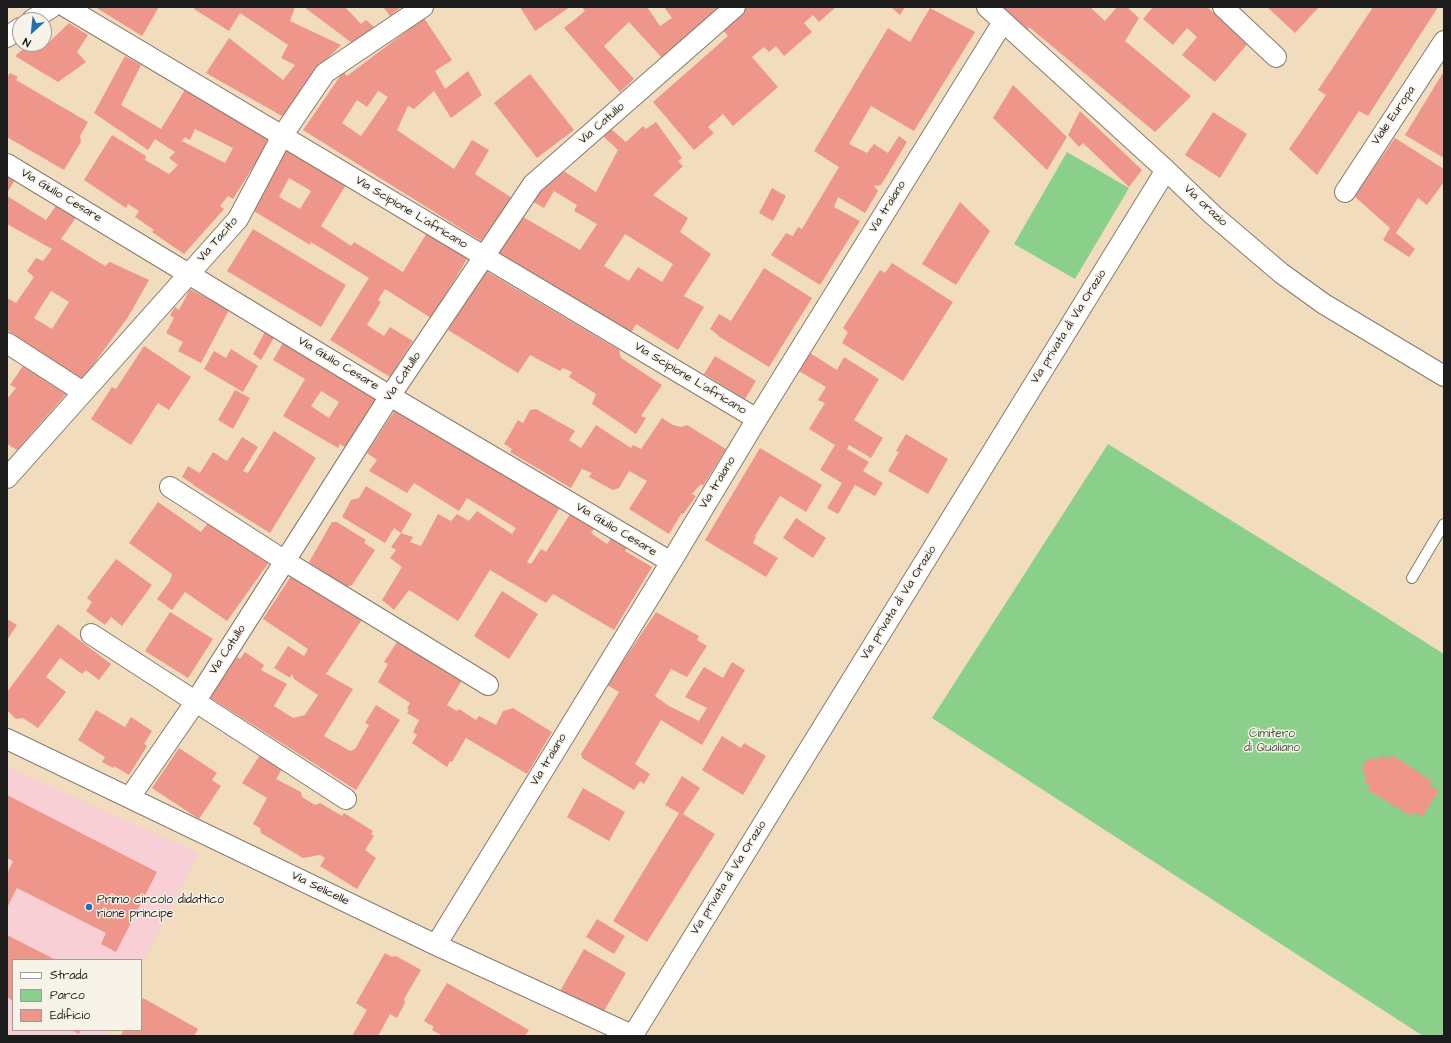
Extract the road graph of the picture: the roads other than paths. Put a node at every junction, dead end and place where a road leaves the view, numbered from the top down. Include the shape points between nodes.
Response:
1 (66, 7) edge
2 (423, 7) edge
3 (735, 7) edge
4 (987, 7) edge
5 (1223, 7) edge
6 (1003, 22) junction
7 (1444, 41) edge
8 (1276, 57) dead end
9 (282, 136) junction
10 (7, 164) edge
11 (1166, 170) junction
12 (1344, 192) dead end
13 (484, 256) junction
14 (188, 273) junction
15 (7, 343) edge
16 (1444, 376) edge
17 (83, 392) junction
18 (390, 396) junction
19 (757, 419) junction
20 (7, 478) edge
21 (170, 487) dead end
22 (1444, 524) edge
23 (285, 561) junction
24 (670, 562) junction
25 (1412, 578) dead end
26 (91, 634) dead end
27 (488, 685) dead end
28 (195, 702) junction
29 (7, 739) edge
30 (130, 798) junction
31 (346, 799) dead end
32 (436, 945) junction
33 (633, 1036) edge

1 - 9 street, Via Scipione L'africano
2 - 9 street, Via Tacito via 325,73
3 - 13 street, Via Catullo via 533,184
4 - 6 street, Via orazio
5 - 8 street
6 - 11 street, Via orazio
6 - 19 street, Via traiano
7 - 12 street, Viale Europa
9 - 13 street, Via Scipione L'africano
9 - 14 street, Via Tacito via 238,219
10 - 14 street, Via Giulio Cesare
11 - 16 street, Via orazio via 1281,273 1324,304
11 - 33 street, Via privata di Via Orazio
13 - 18 street, Via Catullo
13 - 19 street, Via Scipione L'africano
14 - 17 street, Via Tacito
14 - 18 street, Via Giulio Cesare
15 - 17 street
17 - 20 street, Via Tacito
18 - 23 street, Via Catullo
18 - 24 street, Via Giulio Cesare
19 - 24 street, Via traiano
21 - 23 street
22 - 25 lane
23 - 27 street
23 - 28 street, Via Catullo
24 - 32 street, Via traiano
26 - 28 street
28 - 30 street, Via Catullo
28 - 31 street
29 - 30 street, Via Selicelle
30 - 32 street, Via Selicelle
32 - 33 street, Via Selicelle

